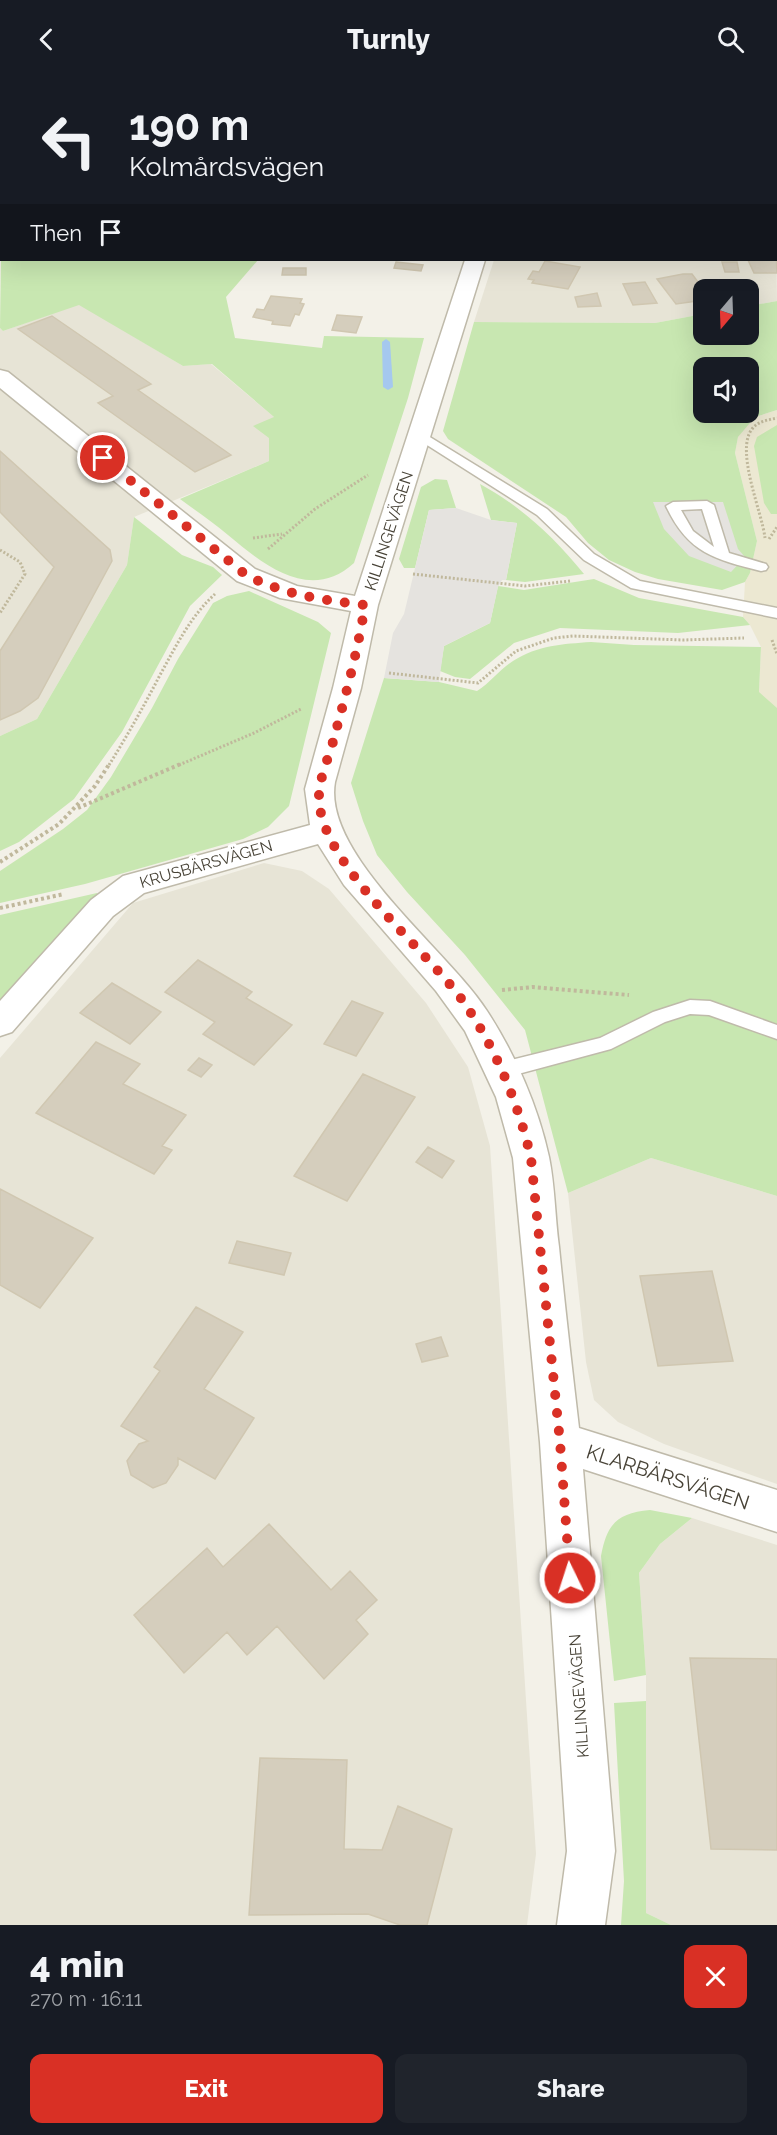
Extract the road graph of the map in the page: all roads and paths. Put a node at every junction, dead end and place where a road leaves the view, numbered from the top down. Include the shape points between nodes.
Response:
1 (475, 261) edge
2 (3, 383) edge
3 (777, 418) edge
4 (416, 445) junction
5 (777, 527) edge
6 (0, 550) edge
7 (723, 555) dead end
8 (761, 567) dead end
9 (417, 574) dead end
10 (246, 575) junction
11 (564, 581) dead end
12 (365, 605) junction
13 (0, 613) edge
14 (777, 613) edge
15 (753, 637) dead end
16 (762, 637) dead end
17 (772, 637) dead end
18 (382, 673) dead end
19 (349, 685) junction
20 (74, 809) junction
21 (326, 831) junction
22 (0, 861) edge
23 (465, 1003) junction
24 (690, 1007) junction
25 (0, 1023) edge
26 (777, 1032) edge
27 (503, 1070) junction
28 (560, 1442) junction
29 (777, 1511) edge
30 (581, 1925) edge

1 - 4 street, KILLINGEVÄGEN
2 - 10 street
3 - 5 path via 760,422 745,448 767,544
4 - 10 path via 337,492 282,534
4 - 12 street, KILLINGEVÄGEN
4 - 14 lane via 525,500 589,557 636,585
6 - 13 path via 20,562 25,574
7 - 8 lane
9 - 11 path via 525,586
10 - 12 street via 289,594
10 - 20 path via 208,598 198,610 112,762
12 - 19 street, KILLINGEVÄGEN
15 - 18 path via 554,638 516,651 478,683
16 - 17 path
19 - 20 path via 254,733
19 - 21 street, KILLINGEVÄGEN via 319,795
20 - 22 path via 59,824
21 - 23 street, KILLINGEVÄGEN via 364,890
21 - 25 street, KRUSBÄRSVÄGEN via 134,884 102,908
23 - 24 path via 508,988 533,987 646,997
23 - 27 street, KILLINGEVÄGEN
24 - 26 lane via 710,1008
24 - 27 lane via 659,1017 604,1044
27 - 28 street, KILLINGEVÄGEN via 531,1158
28 - 29 street, KLARBÄRSVÄGEN
28 - 30 street, KILLINGEVÄGEN via 591,1851

